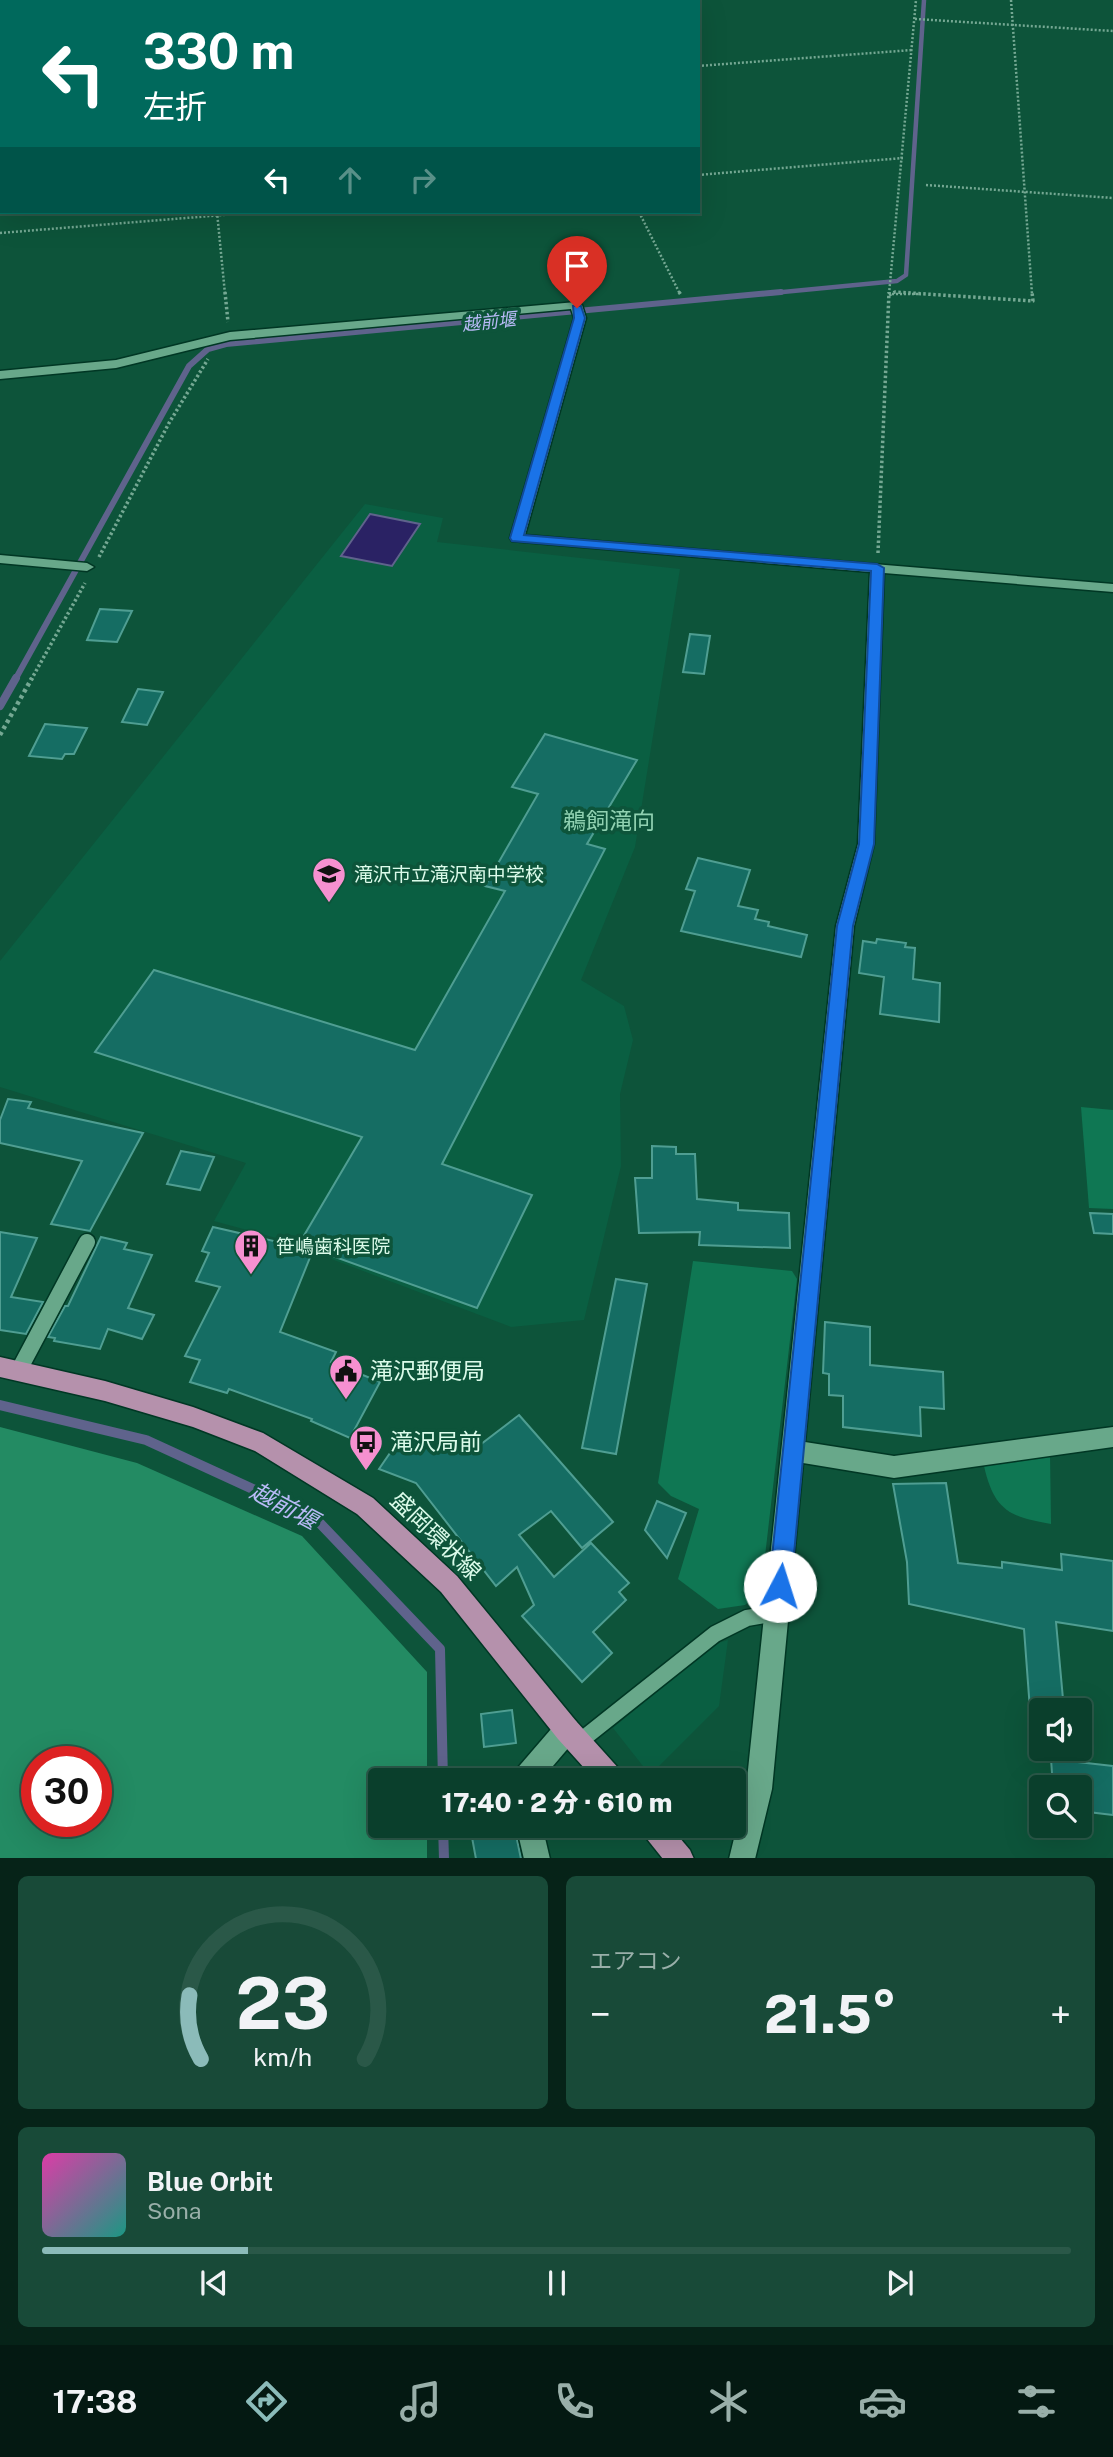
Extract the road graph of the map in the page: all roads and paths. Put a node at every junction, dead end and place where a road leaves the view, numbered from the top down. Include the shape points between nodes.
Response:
1 (916, 0) edge
2 (1011, 0) edge
3 (916, 19) junction
4 (1013, 25) junction
5 (1113, 31) edge
6 (912, 50) junction
7 (700, 66) edge
8 (903, 158) junction
9 (700, 175) edge
10 (926, 185) dead end
11 (1026, 192) junction
12 (1113, 198) edge
13 (217, 214) edge
14 (640, 214) edge
15 (0, 233) edge
16 (681, 295) dead end
17 (889, 295) junction
18 (230, 336) junction
19 (212, 353) dead end
20 (0, 375) edge
21 (0, 559) edge
22 (85, 566) junction
23 (877, 568) junction
24 (1113, 588) edge
25 (0, 735) edge
26 (87, 1242) dead end
27 (9, 1368) edge
28 (1113, 1437) edge
29 (793, 1451) junction
30 (777, 1613) junction
31 (573, 1736) junction
32 (537, 1768) edge
33 (601, 1768) edge
34 (532, 1838) edge
35 (663, 1838) edge
36 (537, 1858) edge
37 (681, 1858) edge
38 (742, 1858) edge

1 - 3 path
2 - 4 path
3 - 4 path
3 - 6 path
4 - 5 path
4 - 11 path
6 - 7 path
6 - 8 path
8 - 9 path
8 - 17 path
10 - 11 path
11 - 12 path
11 - 17 path via 1032,301
13 - 15 path
13 - 18 path
14 - 16 path
17 - 23 path
18 - 20 street via 116,364
18 - 23 street via 576,304 578,312 517,538
19 - 22 path
21 - 22 street
22 - 25 path
23 - 24 street
23 - 29 street via 866,844 845,926
26 - 27 lane
27 - 31 main road, 盛岡環状線 via 181,1413 263,1443 365,1506 449,1584
28 - 29 street via 894,1467
29 - 30 street
30 - 31 lane via 747,1618 715,1634
30 - 38 street via 759,1789
31 - 32 street
31 - 33 main road, 盛岡環状線
34 - 36 street
35 - 37 main road

